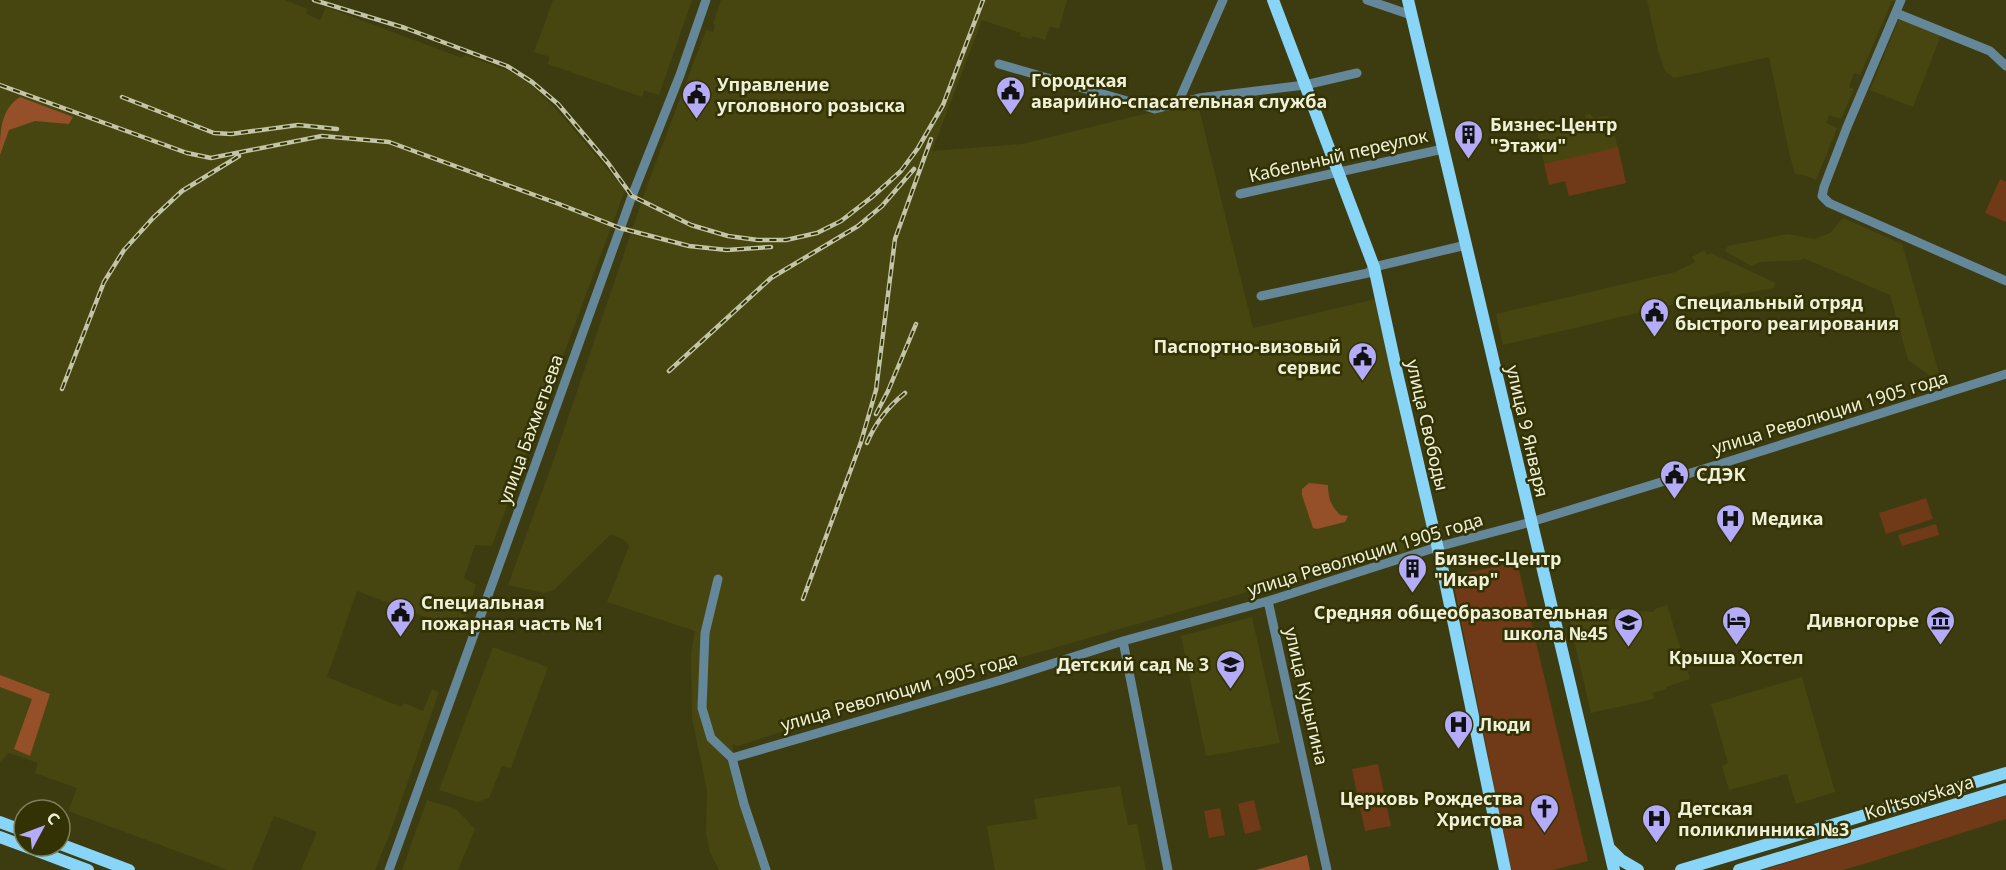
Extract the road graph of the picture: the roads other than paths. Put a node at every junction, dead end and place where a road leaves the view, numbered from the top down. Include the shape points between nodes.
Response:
1 (706, 0) edge
2 (1223, 0) edge
3 (1273, 0) edge
4 (1367, 0) edge
5 (1408, 0) edge
6 (1901, 0) edge
7 (1896, 13) junction
8 (1411, 15) junction
9 (999, 64) dead end
10 (2006, 66) edge
11 (1357, 73) dead end
12 (1305, 85) junction
13 (1178, 103) junction
14 (1443, 149) junction
15 (1338, 172) junction
16 (1240, 194) dead end
17 (1466, 245) junction
18 (1374, 267) junction
19 (2006, 281) edge
20 (1261, 296) dead end
21 (2006, 374) edge
22 (1531, 522) junction
23 (1437, 547) junction
24 (718, 579) dead end
25 (1268, 601) junction
26 (1123, 641) junction
27 (732, 758) junction
28 (2006, 773) edge
29 (2006, 789) edge
30 (1931, 795) junction
31 (1936, 812) junction
32 (1608, 847) junction
33 (72, 849) edge
34 (56, 858) edge
35 (88, 870) edge
36 (129, 870) edge
37 (389, 870) edge
38 (766, 870) edge
39 (1168, 870) edge
40 (1327, 870) edge
41 (1505, 870) edge
42 (1614, 870) edge
43 (1638, 870) edge
44 (1680, 870) edge
45 (1739, 870) edge

1 - 37 street, улица Бахметьева
2 - 13 street
3 - 12 main road, улица Свободы
4 - 8 street
5 - 8 main road, улица 9 Января
6 - 7 street
7 - 10 street via 1990,51
7 - 19 street via 1822,196 1829,203
8 - 14 main road, улица 9 Января
9 - 13 street via 1155,109
11 - 12 street
12 - 13 street
12 - 15 main road, улица Свободы
14 - 15 street, Кабельный переулок
14 - 17 main road, улица 9 Января
15 - 16 street, Кабельный переулок
15 - 18 main road, улица Свободы
17 - 18 street
17 - 22 main road, улица 9 Января
18 - 20 street via 1368,273
18 - 23 main road, улица Свободы
21 - 22 street, улица Революции 1905 года
22 - 23 street, улица Революции 1905 года
22 - 32 main road, улица 9 Января
23 - 25 street, улица Революции 1905 года
23 - 41 main road, улица Свободы
24 - 27 street via 705,633 702,708 711,738
25 - 26 street, улица Революции 1905 года
25 - 40 street, улица Куцыгина
26 - 27 street, улица Революции 1905 года
26 - 39 street
27 - 38 street
28 - 30 main road
29 - 31 main road, Kol'tsovskaya
30 - 31 main road via 1930,804
30 - 44 main road
31 - 45 main road, Kol'tsovskaya
32 - 42 main road, улица 9 Января
32 - 43 main road
33 - 36 main road
34 - 35 main road

